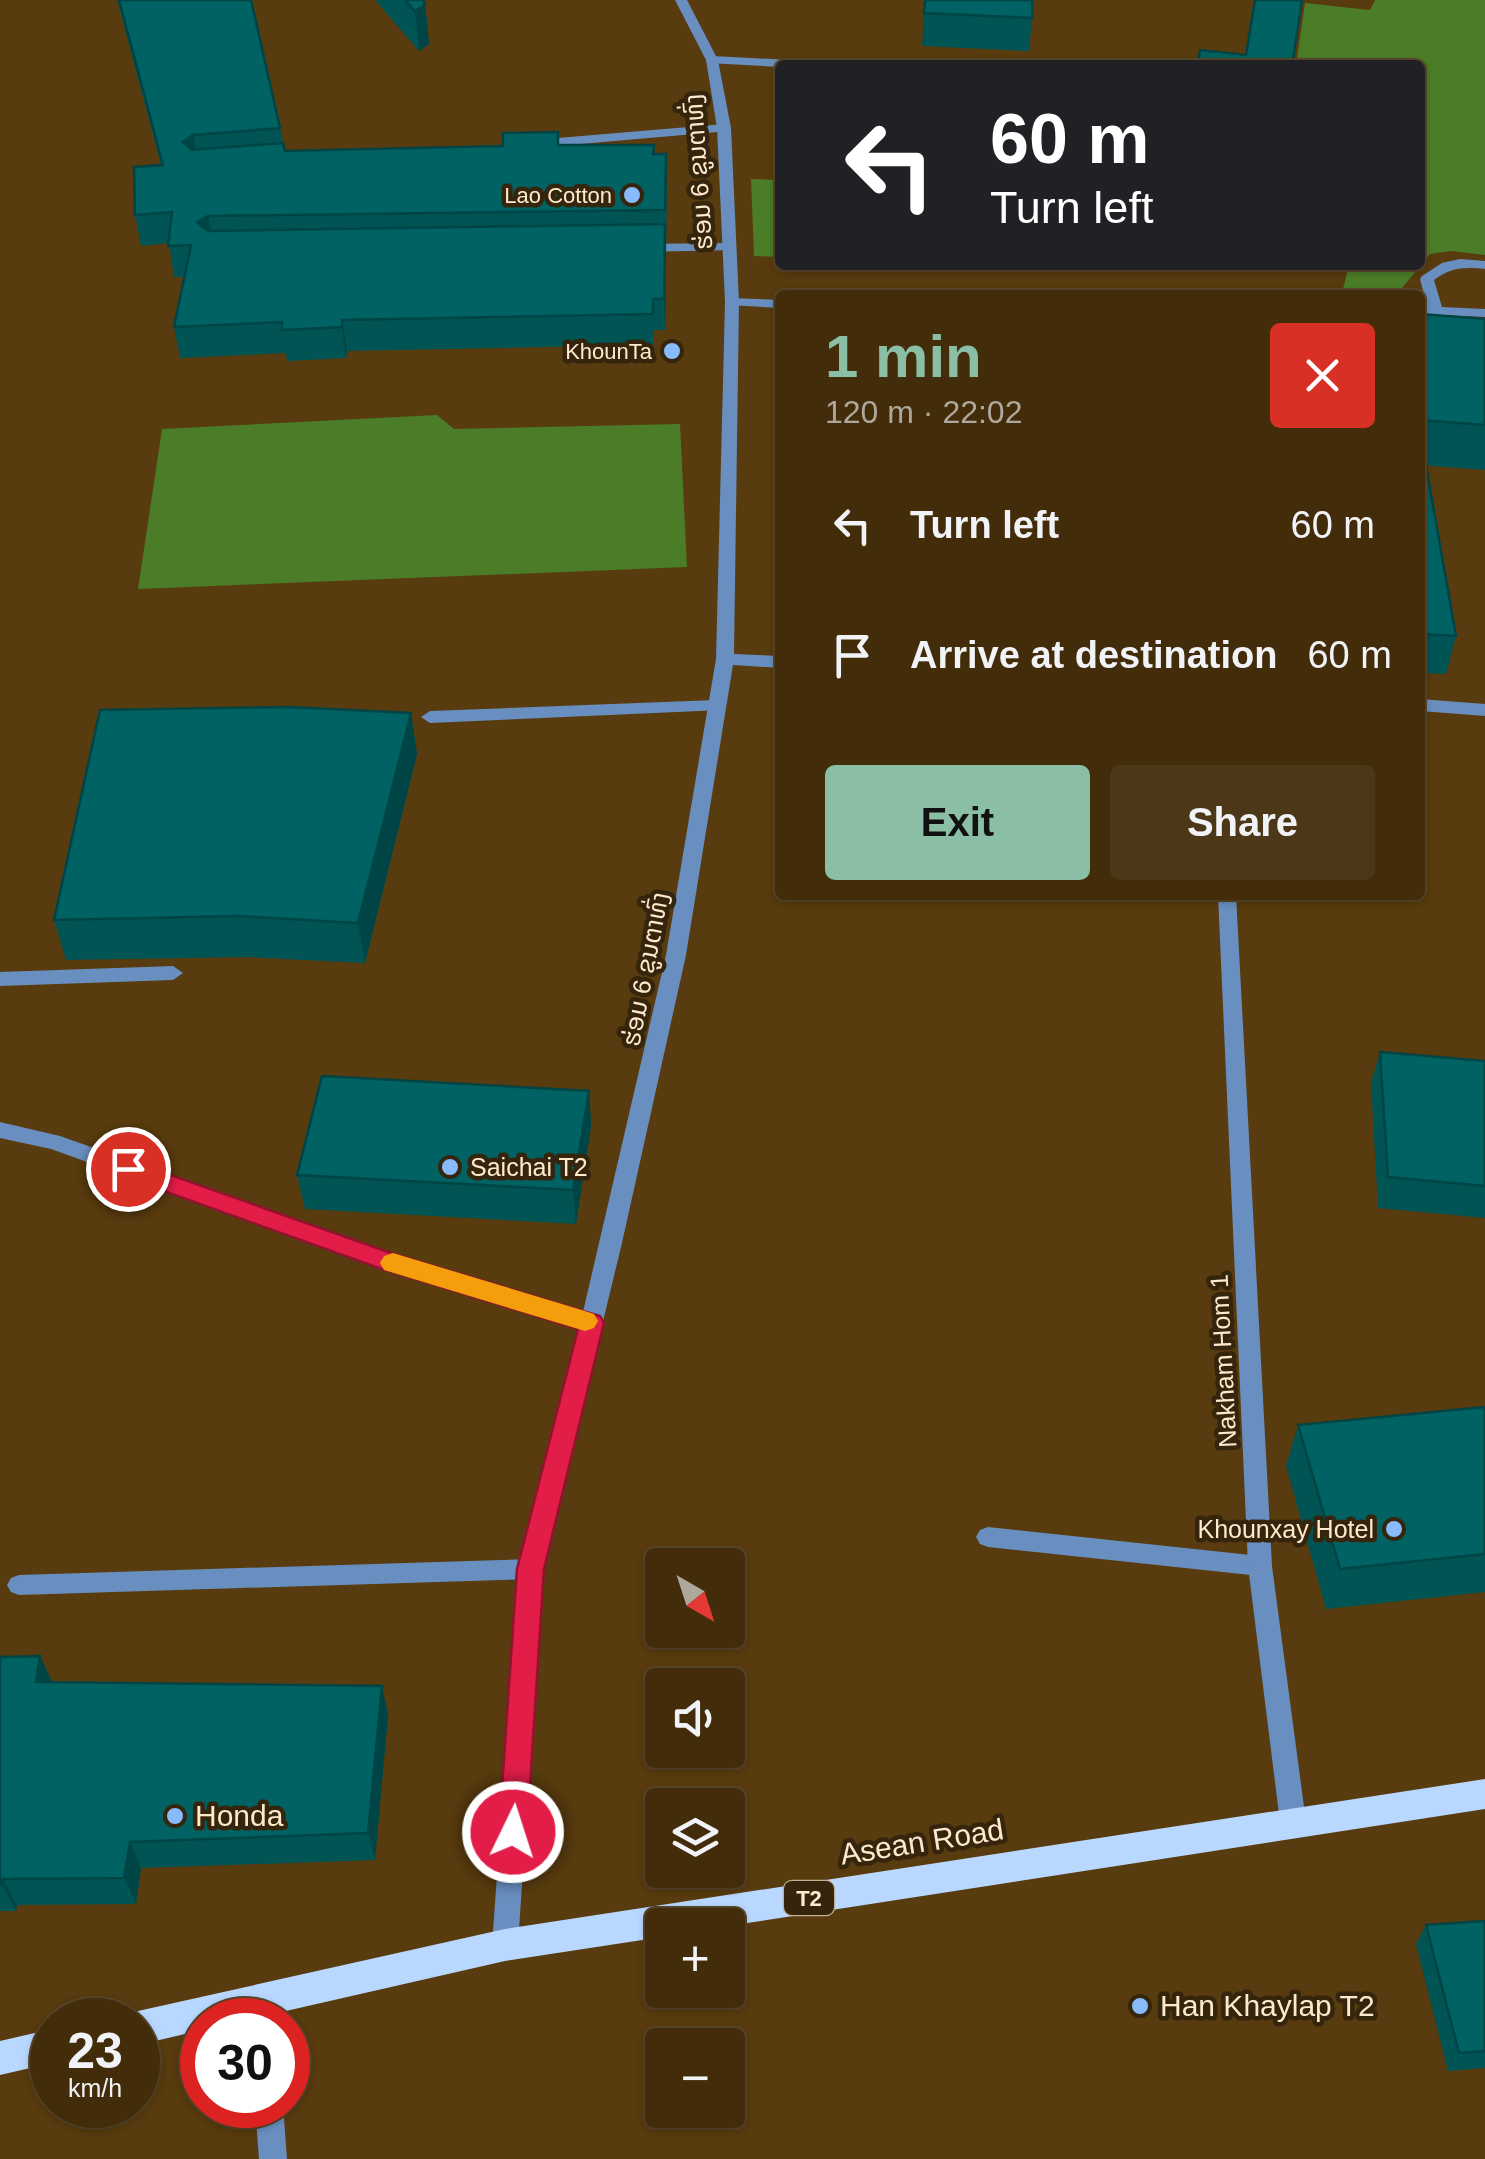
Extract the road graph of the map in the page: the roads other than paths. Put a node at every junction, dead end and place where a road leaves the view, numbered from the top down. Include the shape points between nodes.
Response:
1 (681, 0) edge
2 (712, 60) junction
3 (775, 63) edge
4 (724, 128) junction
5 (510, 146) edge
6 (729, 247) junction
7 (630, 248) edge
8 (1485, 265) edge
9 (732, 302) junction
10 (775, 304) edge
11 (1427, 309) edge
12 (1485, 313) edge
13 (725, 659) junction
14 (775, 662) edge
15 (1425, 705) edge
16 (716, 706) junction
17 (1485, 710) edge
18 (430, 717) dead end
19 (1227, 900) edge
20 (173, 973) dead end
21 (0, 979) edge
22 (0, 1130) edge
23 (592, 1323) junction
24 (988, 1537) dead end
25 (1260, 1566) junction
26 (531, 1569) junction
27 (19, 1585) dead end
28 (1485, 1794) edge
29 (1293, 1822) junction
30 (505, 1945) junction
31 (310, 1998) edge
32 (30, 2051) edge
33 (0, 2058) edge
34 (271, 2128) edge
35 (273, 2159) edge

1 - 2 street, ຮ່ອມ 6 ຂູນຕາທົ່ງ
2 - 3 street
2 - 4 street, ຮ່ອມ 6 ຂູນຕາທົ່ງ
4 - 5 street
4 - 6 street, ຮ່ອມ 6 ຂູນຕາທົ່ງ
6 - 7 street
6 - 9 street, ຮ່ອມ 6 ຂູນຕາທົ່ງ
8 - 11 street via 1440,266 1427,279
9 - 10 street
9 - 13 street, ຮ່ອມ 6 ຂູນຕາທົ່ງ
11 - 12 street
13 - 14 street
13 - 16 street, ຮ່ອມ 6 ຂູນຕາທົ່ງ
15 - 17 street
16 - 18 street
16 - 23 street, ຮ່ອມ 6 ຂູນຕາທົ່ງ via 676,955
19 - 25 street, Nakham Hom 1
20 - 21 street
22 - 23 street via 53,1142 387,1262
23 - 26 street, ຮ່ອມ 6 ຂູນຕາທົ່ງ
24 - 25 street
25 - 29 street, Nakham Hom 1
26 - 27 street
26 - 30 street, ຮ່ອມ 6 ຂູນຕາທົ່ງ
28 - 29 main road, Asean Road / T2
29 - 30 main road, Asean Road / T2
30 - 31 main road, Asean Road / T2
32 - 33 main road
34 - 35 street

